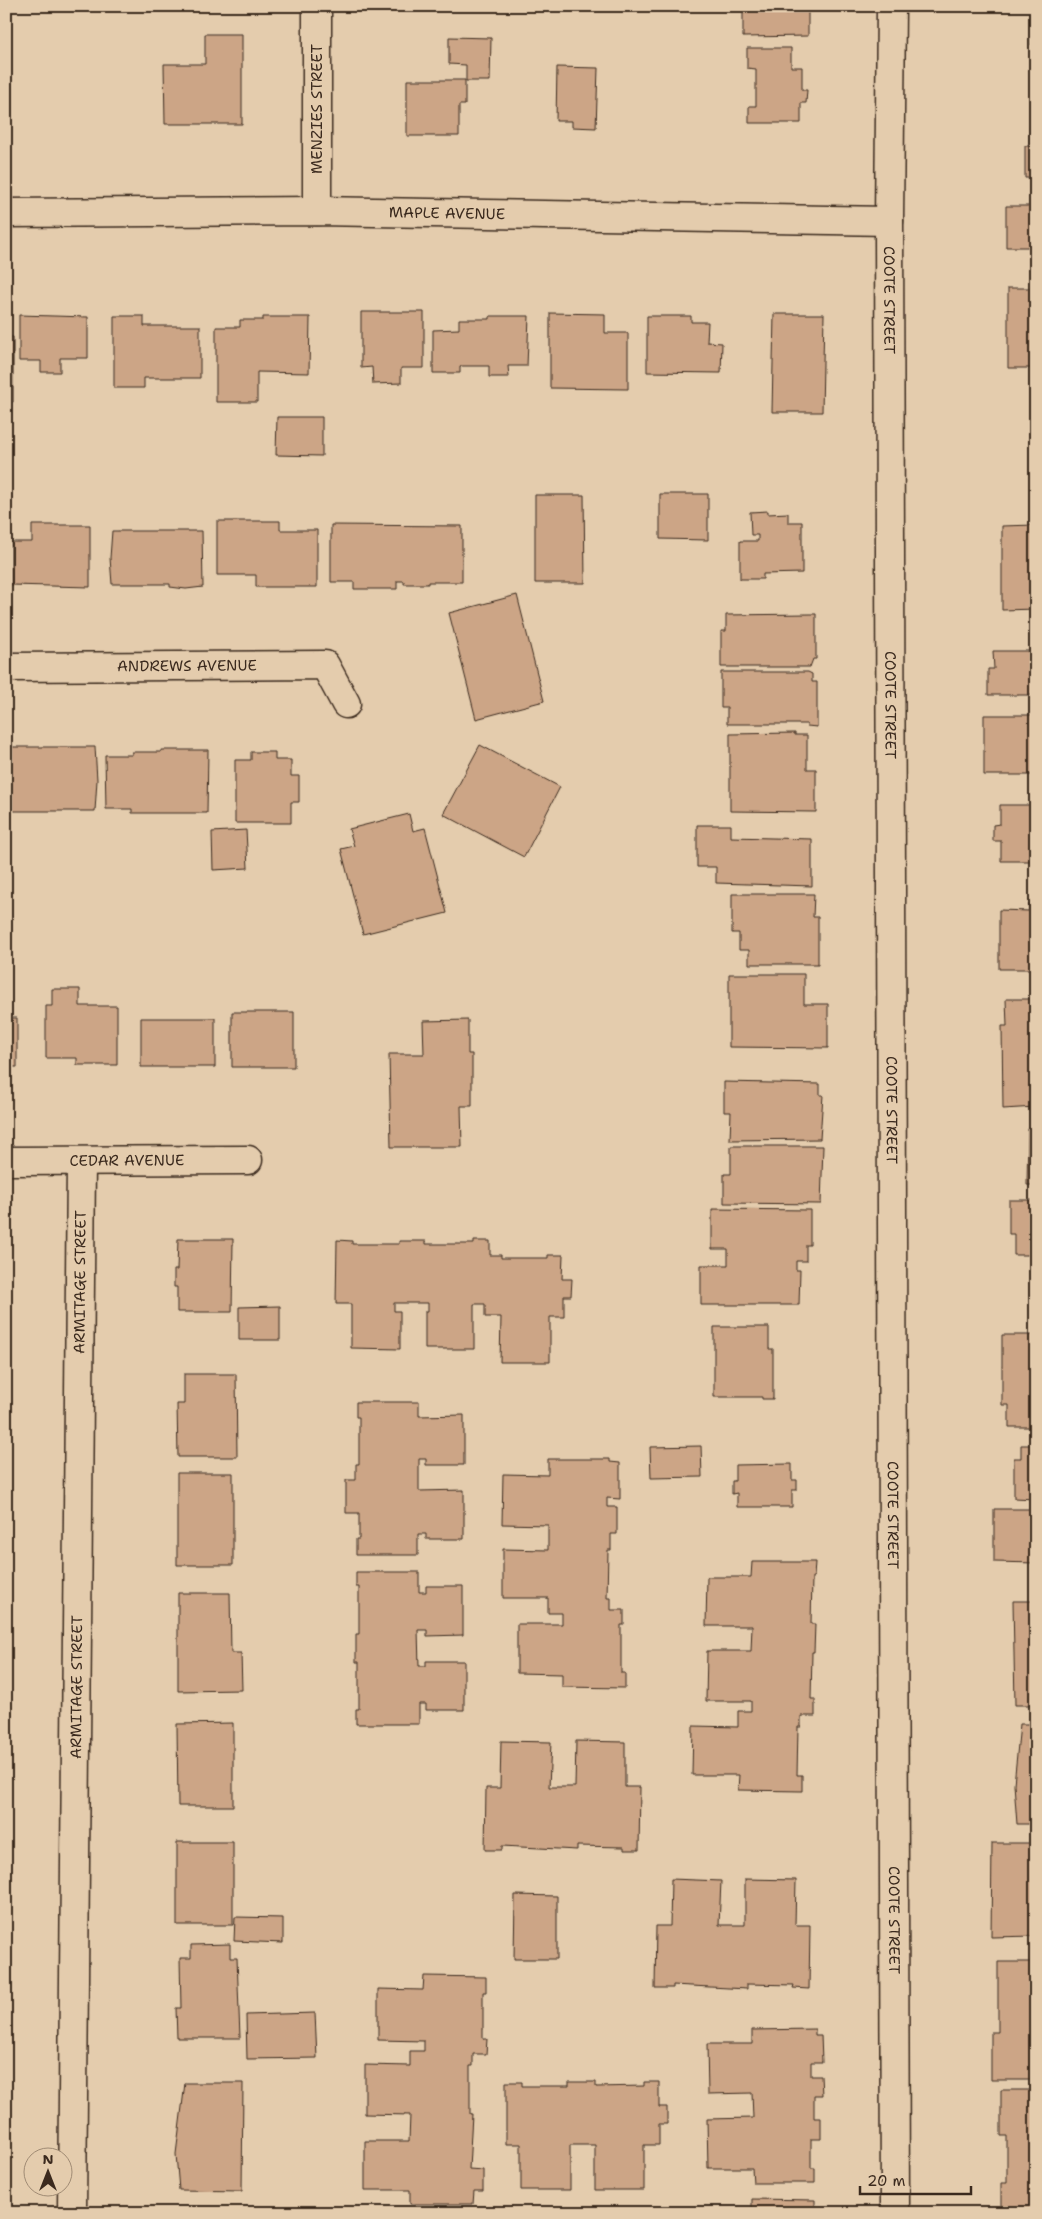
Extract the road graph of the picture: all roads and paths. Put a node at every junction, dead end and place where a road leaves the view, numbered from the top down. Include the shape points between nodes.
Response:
1 (317, 6) edge
2 (891, 6) edge
3 (317, 211) junction
4 (6, 213) edge
5 (889, 221) junction
6 (6, 666) edge
7 (346, 704) dead end
8 (248, 1160) dead end
9 (6, 1161) edge
10 (81, 1162) junction
11 (72, 2213) edge
12 (895, 2213) edge

1 - 3 street, MENZIES STREET
2 - 5 street, COOTE STREET
3 - 4 street, MAPLE AVENUE
3 - 5 street, MAPLE AVENUE
5 - 12 street, COOTE STREET
6 - 7 street, ANDREWS AVENUE via 325,666
8 - 10 street, CEDAR AVENUE
9 - 10 street, CEDAR AVENUE
10 - 11 street, ARMITAGE STREET

